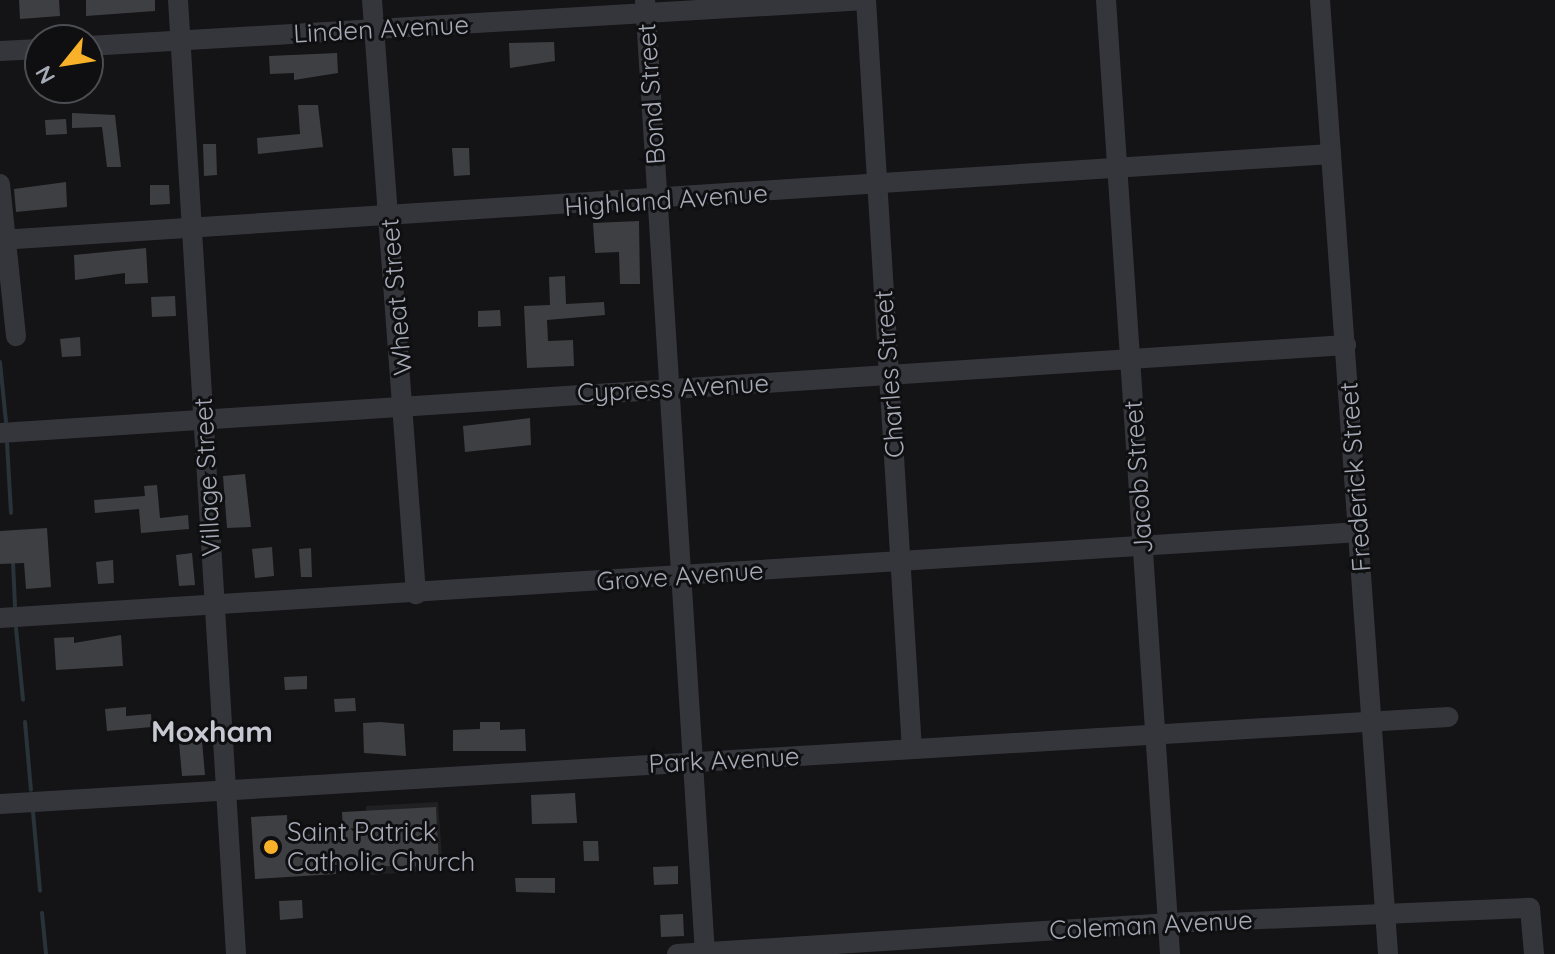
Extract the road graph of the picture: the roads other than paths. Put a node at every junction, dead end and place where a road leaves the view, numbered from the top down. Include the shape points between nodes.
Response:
1 (178, 0) edge
2 (372, 0) edge
3 (866, 0) edge
4 (1106, 0) edge
5 (1320, 0) edge
6 (646, 7) edge
7 (374, 30) junction
8 (181, 41) junction
9 (104, 45) edge
10 (24, 50) edge
11 (0, 51) edge
12 (1331, 154) junction
13 (1117, 169) junction
14 (0, 184) edge
15 (878, 186) junction
16 (658, 201) junction
17 (390, 215) junction
18 (192, 229) junction
19 (2, 240) edge
20 (16, 336) dead end
21 (1346, 345) junction
22 (1130, 359) junction
23 (889, 375) junction
24 (669, 389) junction
25 (406, 403) junction
26 (204, 420) junction
27 (0, 433) edge
28 (1359, 532) junction
29 (1142, 546) junction
30 (901, 561) junction
31 (681, 575) junction
32 (416, 594) junction
33 (215, 605) junction
34 (0, 618) edge
35 (1448, 717) dead end
36 (1373, 721) junction
37 (1155, 734) junction
38 (912, 749) junction
39 (693, 762) junction
40 (226, 789) junction
41 (0, 804) edge
42 (1385, 915) junction
43 (1167, 923) junction
44 (705, 953) edge
45 (236, 954) edge
46 (677, 954) edge
47 (1170, 954) edge
48 (1388, 954) edge
49 (1534, 954) edge

1 - 8 street, Village Street
2 - 7 street, Wheat Street
3 - 6 street, Linden Avenue
3 - 15 street, Charles Street
4 - 13 street, Jacob Street
5 - 12 street, Frederick Street
6 - 7 street, Linden Avenue
6 - 16 street, Bond Street
7 - 8 street, Linden Avenue
7 - 17 street, Wheat Street
8 - 9 street, Linden Avenue
8 - 18 street, Village Street
10 - 11 street
12 - 13 street, Highland Avenue
12 - 21 street, Frederick Street
13 - 15 street, Highland Avenue
13 - 22 street, Jacob Street
14 - 19 street
15 - 16 street, Highland Avenue
15 - 23 street, Charles Street
16 - 17 street, Highland Avenue
16 - 24 street, Bond Street
17 - 18 street, Highland Avenue
17 - 25 street, Wheat Street
18 - 19 street, Highland Avenue
18 - 26 street, Village Street
19 - 20 street
21 - 22 street, Cypress Avenue
21 - 28 street, Frederick Street
22 - 23 street, Cypress Avenue
22 - 29 street, Jacob Street
23 - 24 street, Cypress Avenue
23 - 30 street, Charles Street
24 - 25 street, Cypress Avenue
24 - 31 street, Bond Street
25 - 26 street, Cypress Avenue
25 - 32 street, Wheat Street
26 - 27 street, Cypress Avenue
26 - 33 street, Village Street
28 - 29 street, Grove Avenue
28 - 36 street, Frederick Street
29 - 30 street, Grove Avenue
29 - 37 street, Jacob Street
30 - 31 street, Grove Avenue
30 - 38 street, Charles Street
31 - 32 street, Grove Avenue
31 - 39 street, Bond Street
32 - 33 street, Grove Avenue
33 - 34 street, Grove Avenue
33 - 40 street, Village Street
35 - 36 street, Park Avenue
36 - 37 street, Park Avenue
36 - 42 street, Frederick Street
37 - 38 street, Park Avenue
37 - 43 street, Jacob Street
38 - 39 street, Park Avenue
39 - 40 street, Park Avenue
39 - 44 street, Bond Street
40 - 41 street, Park Avenue
40 - 45 street, Village Street
42 - 43 street, Coleman Avenue
42 - 48 street, Frederick Street
42 - 49 street, Coleman Avenue via 1530,908
43 - 44 street, Coleman Avenue
43 - 47 street, Jacob Street
44 - 46 street, Coleman Avenue

